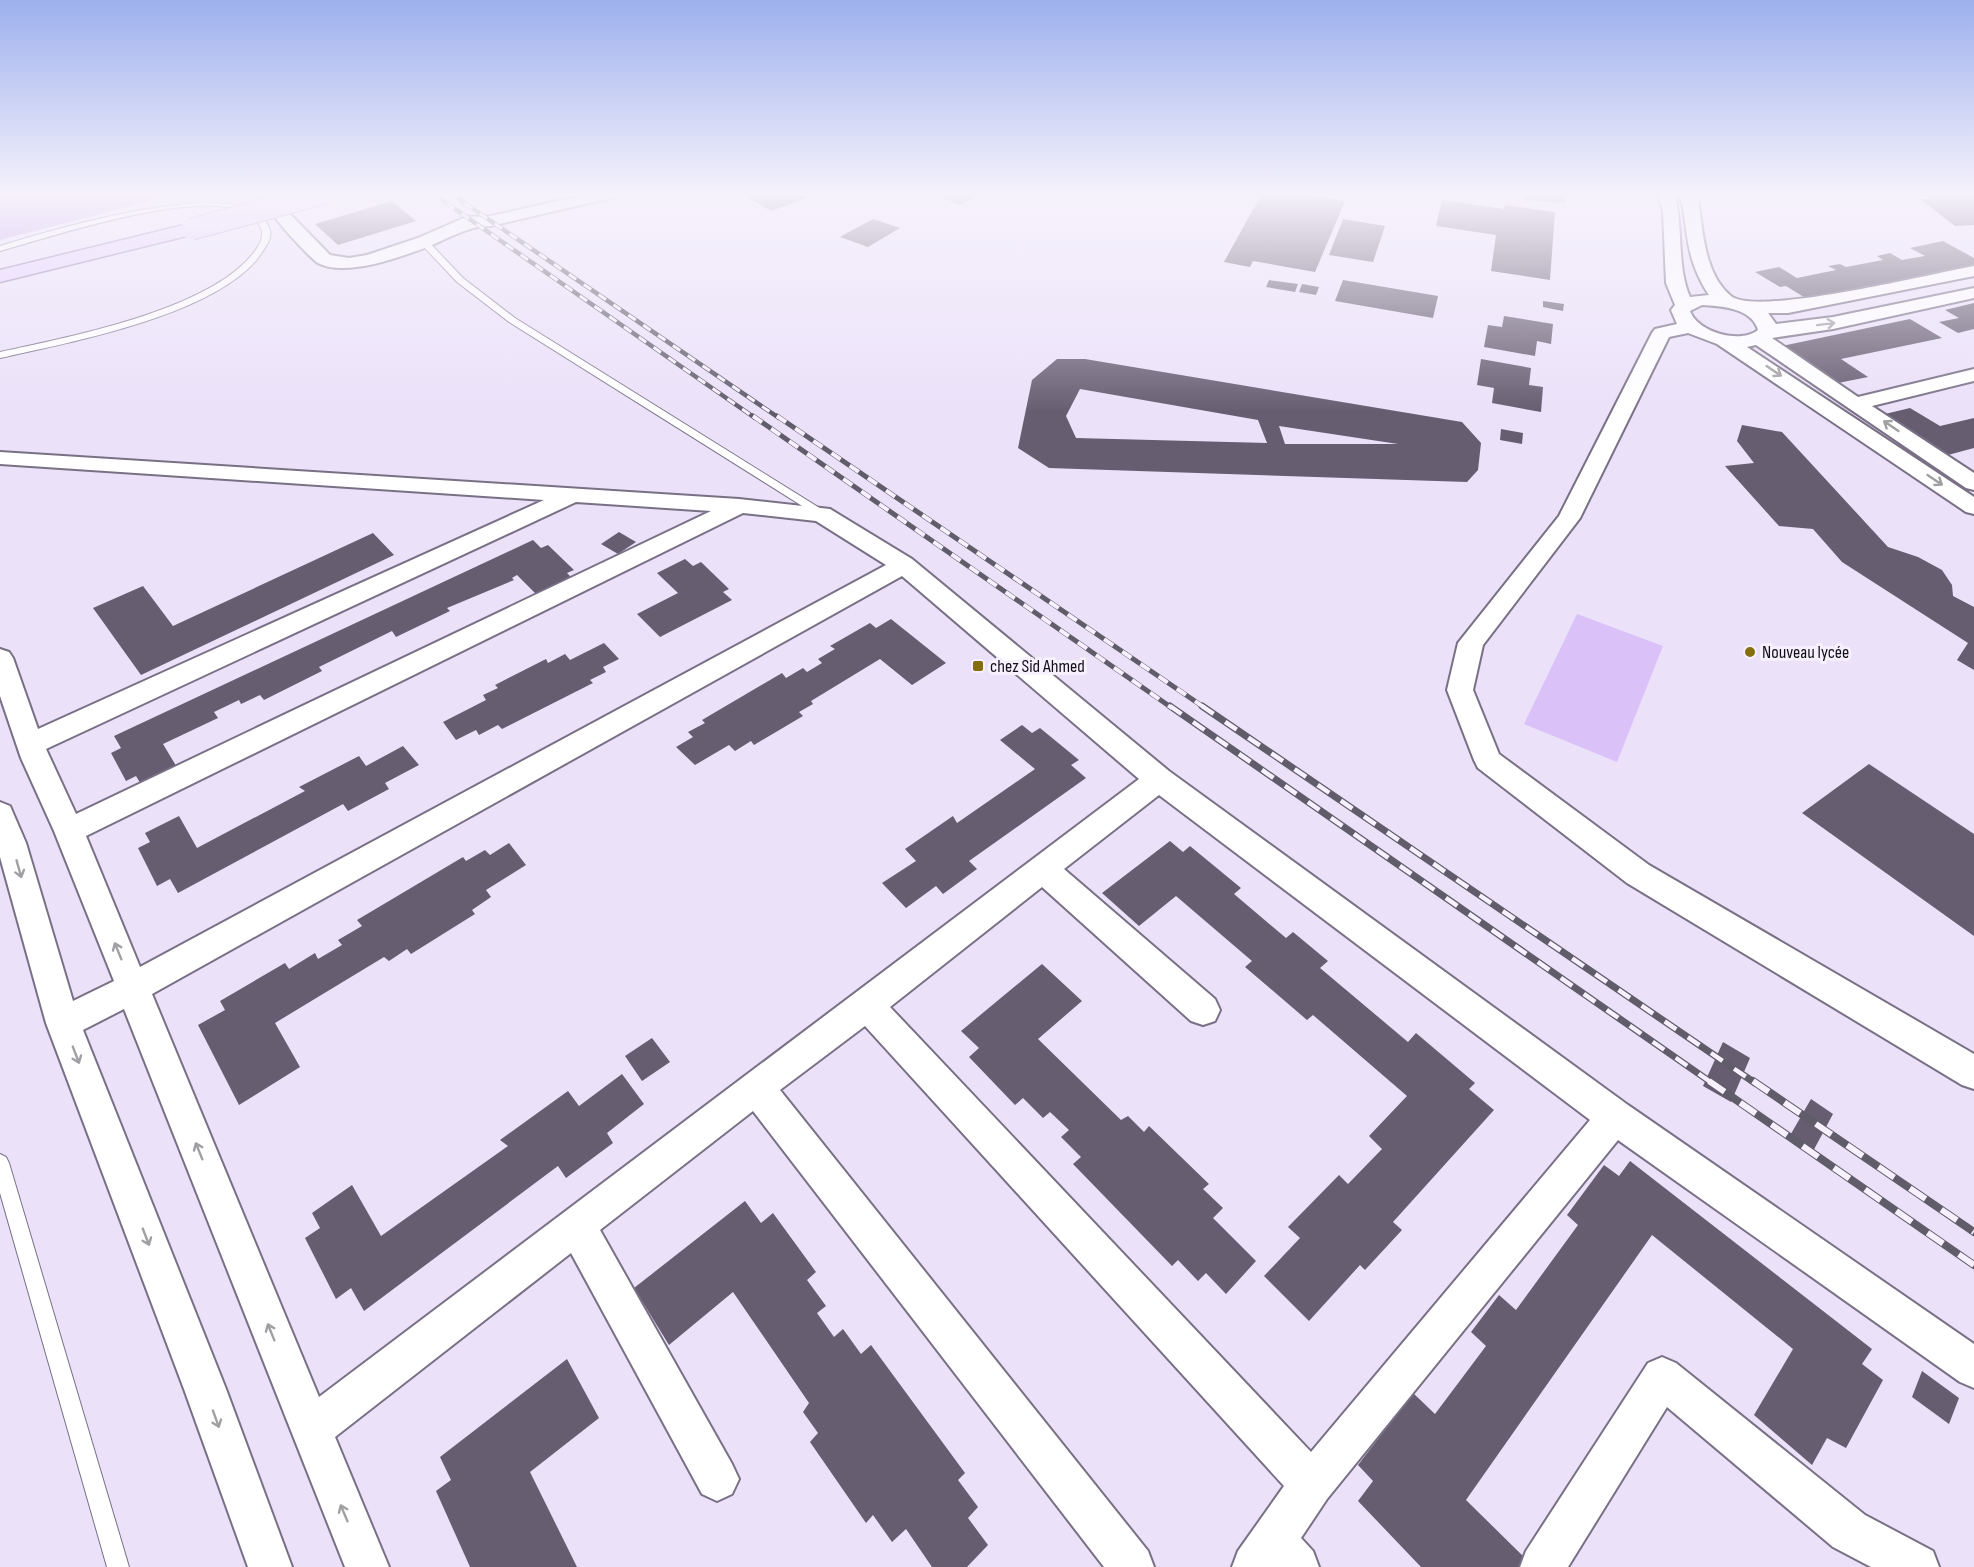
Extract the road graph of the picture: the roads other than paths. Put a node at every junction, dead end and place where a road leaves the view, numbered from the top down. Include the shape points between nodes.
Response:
1 (40, 266) edge
2 (247, 266) edge
3 (447, 266) edge
4 (1674, 266) edge
5 (1703, 266) edge
6 (1974, 272) edge
7 (0, 276) edge
8 (1974, 293) edge
9 (1727, 302) junction
10 (1747, 308) junction
11 (1687, 316) junction
12 (1764, 334) junction
13 (1724, 340) junction
14 (0, 355) edge
15 (1974, 375) edge
16 (1857, 403) junction
17 (0, 458) edge
18 (573, 496) junction
19 (1972, 498) edge
20 (739, 506) junction
21 (822, 514) junction
22 (904, 565) junction
23 (0, 661) edge
24 (32, 744) junction
25 (1159, 778) junction
26 (0, 814) edge
27 (69, 831) junction
28 (1043, 869) junction
29 (133, 988) junction
30 (867, 1005) junction
31 (1203, 1010) dead end
32 (63, 1023) junction
33 (1974, 1072) edge
34 (756, 1087) junction
35 (1615, 1117) junction
36 (0, 1163) edge
37 (577, 1227) junction
38 (1974, 1368) edge
39 (310, 1430) junction
40 (717, 1479) dead end
41 (1312, 1484) junction
42 (1275, 1558) edge
43 (118, 1567) edge
44 (270, 1567) edge
45 (367, 1567) edge
46 (1132, 1567) edge
47 (1542, 1567) edge
48 (1917, 1567) edge

1 - 7 main road, bridge
2 - 14 lane via 210,291 176,307
3 - 21 lane via 512,320
4 - 11 street via 1675,284
5 - 9 street via 1716,294
6 - 10 street via 1788,307
12 -> 8 street
9 - 10 street
9 - 11 street via 1702,300
10 - 12 street via 1764,319
11 - 13 street via 1700,332
11 - 33 street via 1662,333 1569,518 1471,643 1460,690 1488,760 1638,874
12 - 13 street via 1738,341
12 - 16 street via 1784,356
13 -> 19 street
15 - 16 street
19 -> 16 street
17 - 18 street
18 - 20 street
18 - 24 street
20 - 21 street
20 - 27 street
21 - 22 street
22 - 25 street
22 - 29 street
23 - 24 street
24 - 27 street
25 - 28 street
25 - 35 street
26 -> 32 street
29 -> 27 street
28 - 30 street
28 - 31 street
29 - 32 street
39 -> 29 street
30 - 34 street
30 - 41 street
32 -> 44 street
34 - 37 street
34 - 46 street
35 - 38 street
35 - 41 street
36 - 43 lane
37 - 39 street
37 - 40 street
45 -> 39 street
41 - 42 street
47 - 48 street via 1662,1377 1849,1531

